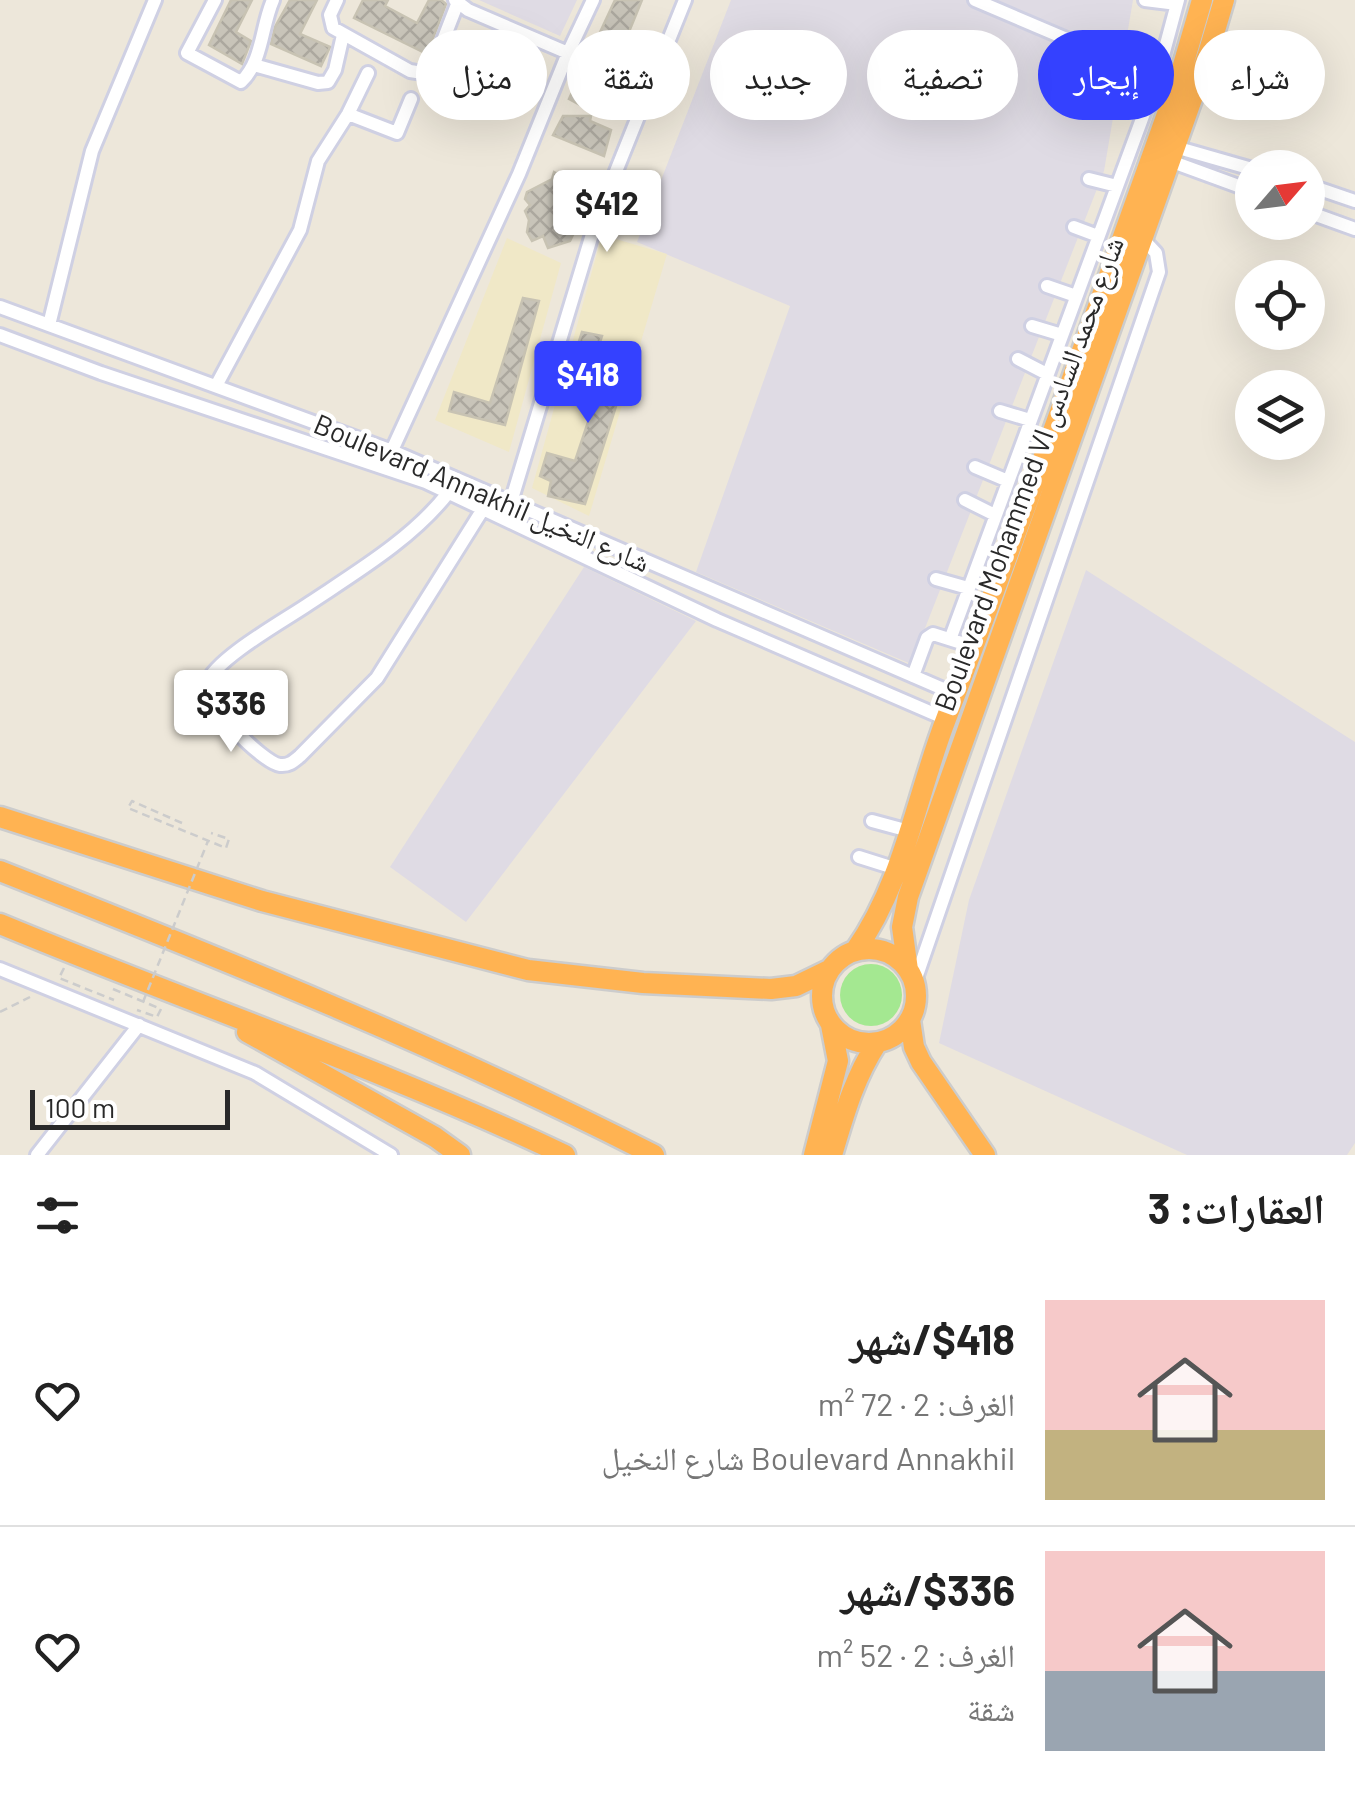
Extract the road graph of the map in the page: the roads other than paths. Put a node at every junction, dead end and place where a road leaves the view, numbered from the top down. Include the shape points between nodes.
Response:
1 (156, 0) edge
2 (215, 0) edge
3 (273, 0) edge
4 (336, 0) edge
5 (593, 0) edge
6 (685, 0) edge
7 (975, 0) edge
8 (1145, 0) edge
9 (1202, 0) edge
10 (1224, 0) edge
11 (457, 1) edge
12 (1178, 2) edge
13 (579, 30) edge
14 (1045, 30) edge
15 (1170, 30) edge
16 (343, 35) junction
17 (567, 53) edge
18 (567, 55) edge
19 (254, 65) junction
20 (368, 73) dead end
21 (1174, 85) edge
22 (1177, 86) junction
23 (411, 99) dead end
24 (348, 114) junction
25 (1142, 120) edge
26 (1172, 154) junction
27 (1235, 166) edge
28 (1088, 179) dead end
29 (1235, 183) edge
30 (1117, 186) junction
31 (1325, 191) edge
32 (1355, 201) edge
33 (1325, 219) edge
34 (1074, 227) dead end
35 (1355, 230) edge
36 (1098, 236) junction
37 (1142, 238) junction
38 (1047, 286) dead end
39 (1076, 296) junction
40 (0, 307) edge
41 (49, 325) junction
42 (1032, 326) dead end
43 (0, 335) edge
44 (1062, 335) junction
45 (1018, 359) dead end
46 (1048, 374) junction
47 (216, 386) junction
48 (1000, 411) dead end
49 (1030, 420) junction
50 (392, 451) junction
51 (385, 467) junction
52 (975, 467) dead end
53 (1008, 480) junction
54 (448, 493) junction
55 (965, 500) dead end
56 (511, 502) junction
57 (483, 509) junction
58 (995, 515) junction
59 (936, 579) dead end
60 (968, 588) junction
61 (950, 637) junction
62 (974, 647) junction
63 (913, 676) junction
64 (956, 696) junction
65 (946, 719) junction
66 (960, 750) junction
67 (990, 761) junction
68 (0, 817) edge
69 (872, 821) dead end
70 (910, 831) junction
71 (860, 857) dead end
72 (897, 869) junction
73 (0, 871) edge
74 (0, 924) edge
75 (855, 951) junction
76 (0, 969) edge
77 (829, 970) junction
78 (911, 977) junction
79 (164, 992) junction
80 (140, 1018) junction
81 (910, 1020) junction
82 (830, 1024) junction
83 (877, 1043) junction
84 (37, 1155) edge
85 (391, 1155) edge
86 (460, 1155) edge
87 (565, 1155) edge
88 (654, 1155) edge
89 (814, 1155) edge
90 (832, 1155) edge
91 (985, 1155) edge

1 - 41 street via 92,151
2 - 19 street via 187,53 233,81 241,82
3 - 19 street
4 - 16 street via 330,22
5 - 13 street
6 - 56 street via 596,222
7 - 14 street
8 - 12 street
9 - 22 highway, Boulevard Mohammed VI شارع محمد السادس
10 - 26 highway, Boulevard Mohammed VI شارع محمد السادس
11 - 16 street via 435,62 423,73
11 - 17 street
12 - 15 street
16 - 19 street via 328,82
18 - 50 street
20 - 24 street
21 - 22 street
22 - 62 highway, Boulevard Mohammed VI شارع محمد السادس
23 - 24 street via 397,133
24 - 47 street via 318,161 300,230
25 - 30 street
26 - 27 street
26 - 29 street
26 - 37 highway, Boulevard Mohammed VI شارع محمد السادس
28 - 30 street
30 - 36 street
31 - 32 street
33 - 35 street
34 - 36 street
36 - 39 street
37 - 66 highway, Boulevard Mohammed VI شارع محمد السادس
37 - 67 street via 1156,253 1159,272
38 - 39 street
39 - 44 street
40 - 41 street, Boulevard Annakhil شارع النخيل
41 - 47 street, Boulevard Annakhil شارع النخيل
42 - 44 street
43 - 51 street, Boulevard Annakhil شارع النخيل
44 - 46 street
45 - 46 street
46 - 49 street
47 - 50 street, Boulevard Annakhil شارع النخيل
48 - 49 street
49 - 53 street
50 - 51 street
50 - 56 street, Boulevard Annakhil شارع النخيل
51 - 54 street, Boulevard Annakhil شارع النخيل
52 - 53 street
53 - 58 street
54 - 57 street, Boulevard Annakhil شارع النخيل
54 - 57 street via 431,515 239,650 206,684 215,708 276,765 300,756 378,678
55 - 58 street
56 - 63 street, Boulevard Annakhil شارع النخيل
57 - 65 street, Boulevard Annakhil شارع النخيل
58 - 60 street
59 - 60 street
60 - 61 street
61 - 62 street
61 - 63 street via 928,638
62 - 64 highway, Boulevard Mohammed VI شارع محمد السادس
63 - 64 street, Boulevard Annakhil شارع النخيل
64 - 65 highway, Boulevard Mohammed VI شارع محمد السادس
65 - 70 highway, Boulevard Mohammed VI شارع محمد السادس
66 - 67 street
66 - 78 highway, Boulevard Mohammed VI شارع محمد السادس via 903,915
67 - 78 street
68 - 77 highway via 262,902 528,970 771,988 796,986
69 - 70 street
70 - 72 highway, Boulevard Mohammed VI شارع محمد السادس
71 - 72 street
72 - 75 highway, Boulevard Mohammed VI شارع محمد السادس
73 - 88 highway via 326,1003
74 - 79 highway
75 - 77 highway
75 - 78 highway via 884,952
76 - 80 street via 118,1016
77 - 82 highway via 822,997
78 - 81 highway
79 - 86 highway via 286,1052
79 - 87 highway via 279,1032
80 - 84 street
80 - 85 street via 255,1073
81 - 83 highway
81 - 91 highway via 921,1062
82 - 83 highway via 851,1040
82 - 89 highway via 838,1062
83 - 90 highway via 849,1098

